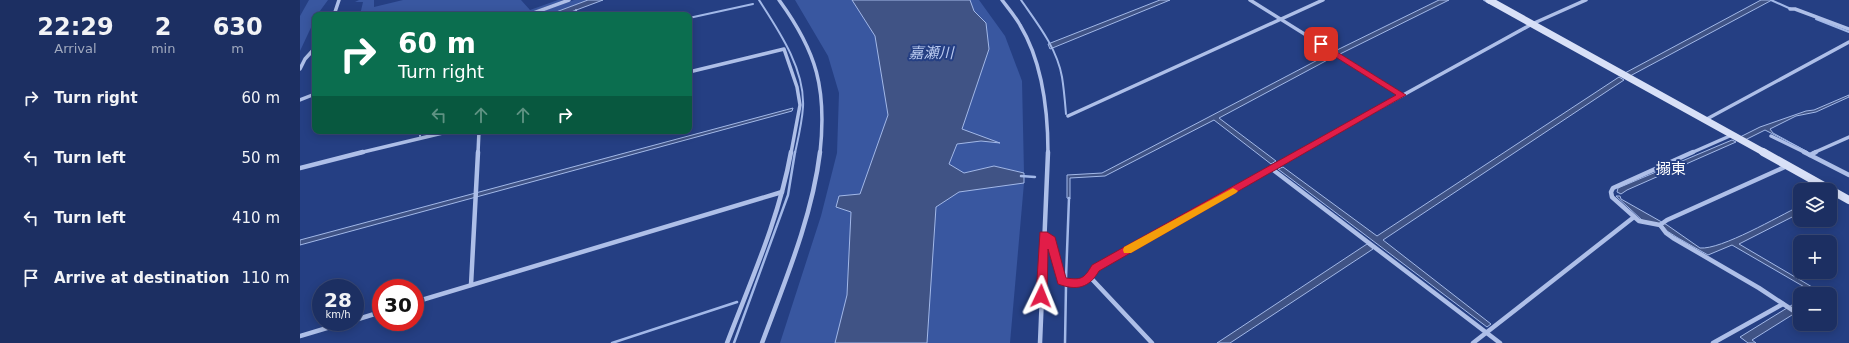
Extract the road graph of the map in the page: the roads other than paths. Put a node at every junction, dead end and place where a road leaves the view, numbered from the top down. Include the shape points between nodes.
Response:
1 (339, 0) edge
2 (569, 0) edge
3 (779, 0) edge
4 (1002, 0) edge
5 (1250, 0) edge
6 (1323, 0) edge
7 (1489, 0) edge
8 (1586, 0) edge
9 (1793, 9) dead end
10 (335, 12) edge
11 (536, 12) edge
12 (1280, 19) junction
13 (1532, 24) junction
14 (1849, 30) edge
15 (1849, 42) edge
16 (312, 51) edge
17 (300, 68) edge
18 (692, 71) edge
19 (312, 95) edge
20 (1402, 95) junction
21 (300, 100) edge
22 (1068, 116) dead end
23 (1704, 120) junction
24 (438, 134) edge
25 (479, 134) edge
26 (1732, 135) junction
27 (1771, 136) dead end
28 (1849, 138) edge
29 (1810, 155) junction
30 (1787, 166) junction
31 (300, 168) edge
32 (1272, 169) junction
33 (1849, 175) edge
34 (782, 192) junction
35 (1849, 200) edge
36 (1634, 217) junction
37 (1660, 225) junction
38 (1044, 234) junction
39 (1090, 277) junction
40 (471, 285) junction
41 (424, 299) edge
42 (1783, 304) junction
43 (1793, 310) edge
44 (317, 331) edge
45 (1486, 333) junction
46 (300, 336) edge
47 (727, 343) edge
48 (762, 343) edge
49 (1040, 343) edge
50 (1152, 343) edge
51 (1473, 343) edge
52 (1500, 343) edge
53 (1713, 343) edge

1 - 10 street
2 - 11 street
3 - 48 street via 796,25 814,60 823,102 823,132 815,183
4 - 38 street via 1024,32 1044,86 1048,162
5 - 12 street
6 - 12 street
7 - 13 street
8 - 13 street
9 - 14 street
12 - 20 street
12 - 22 street
13 - 20 street
13 - 23 street
15 - 23 street
16 - 17 street
18 - 34 street via 784,49 797,87 800,105
19 - 21 street
20 - 32 street
23 - 26 street
24 - 31 street
25 - 40 street
26 - 30 street
26 - 36 street via 1614,188 1611,192 1612,197
27 - 29 street
28 - 29 street
29 - 33 street
30 - 35 street
30 - 37 street
32 - 39 street via 1095,268
32 - 45 street
34 - 40 street
34 - 47 street via 775,219
36 - 37 street via 1644,223
36 - 45 street
37 - 42 street via 1673,238
38 - 39 street via 1050,237 1061,282 1080,284
38 - 49 street
39 - 50 street
40 - 41 street
42 - 43 street
42 - 53 street
44 - 46 street
45 - 51 street
45 - 52 street

